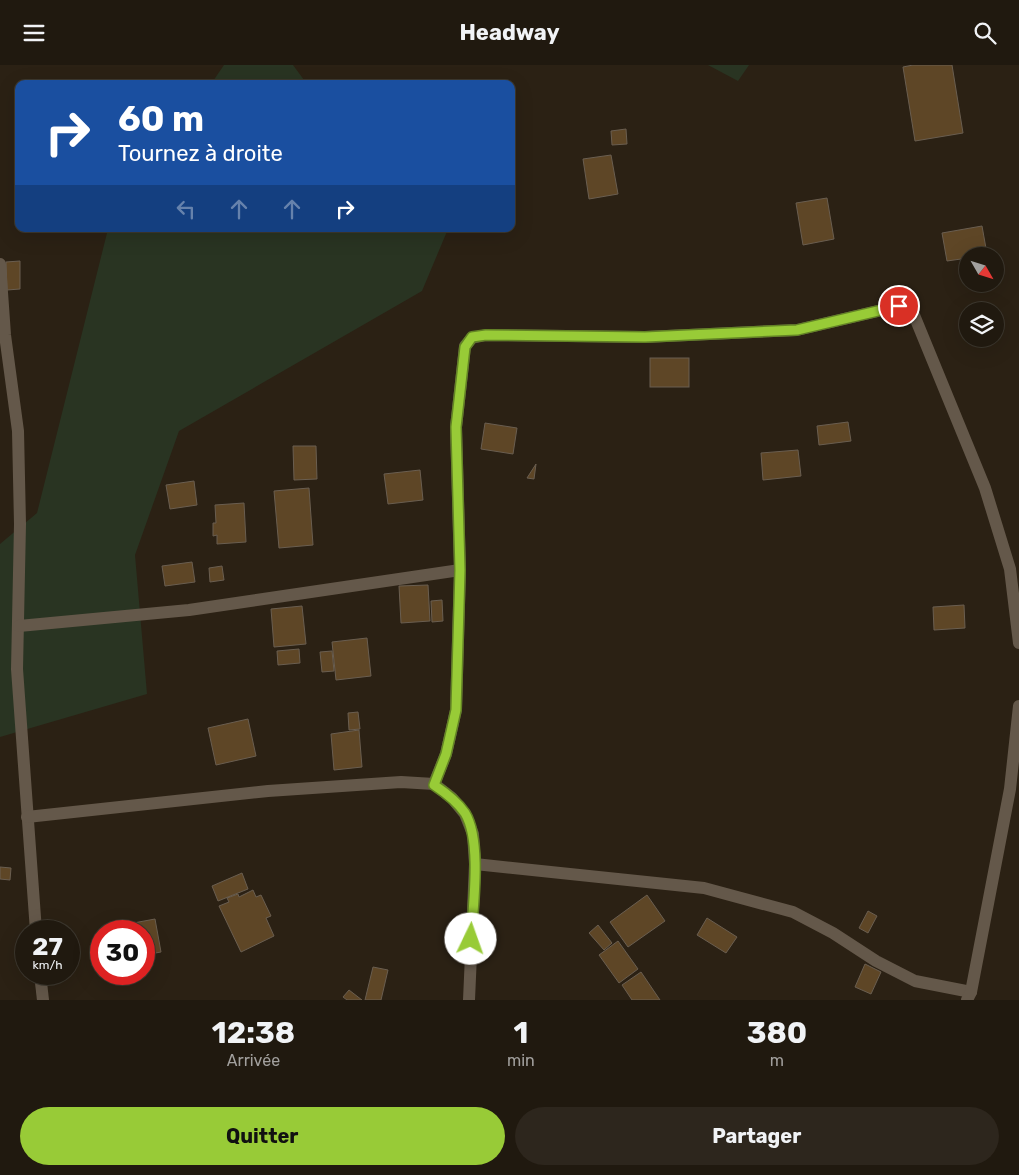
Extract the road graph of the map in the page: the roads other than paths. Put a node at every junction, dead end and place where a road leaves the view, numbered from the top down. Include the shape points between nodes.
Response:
1 (0, 264) edge
2 (460, 570) junction
3 (18, 626) junction
4 (1019, 643) edge
5 (1019, 706) edge
6 (434, 785) junction
7 (27, 817) junction
8 (475, 864) junction
9 (35, 920) edge
10 (41, 985) edge
11 (969, 996) edge
12 (43, 1000) edge
13 (469, 1000) edge

1 - 3 street via 5,335 18,431
2 - 3 street via 189,610
2 - 4 street via 456,427 465,347 472,337 645,337 797,330 899,306 914,315 985,488 1010,569
2 - 6 street via 456,710 446,754
3 - 7 street via 17,669
5 - 11 street via 1010,789
6 - 7 street via 402,782 268,791
6 - 8 street via 466,814 473,834
7 - 9 street
8 - 11 street via 704,887 792,912 915,981
8 - 13 street
10 - 12 street

